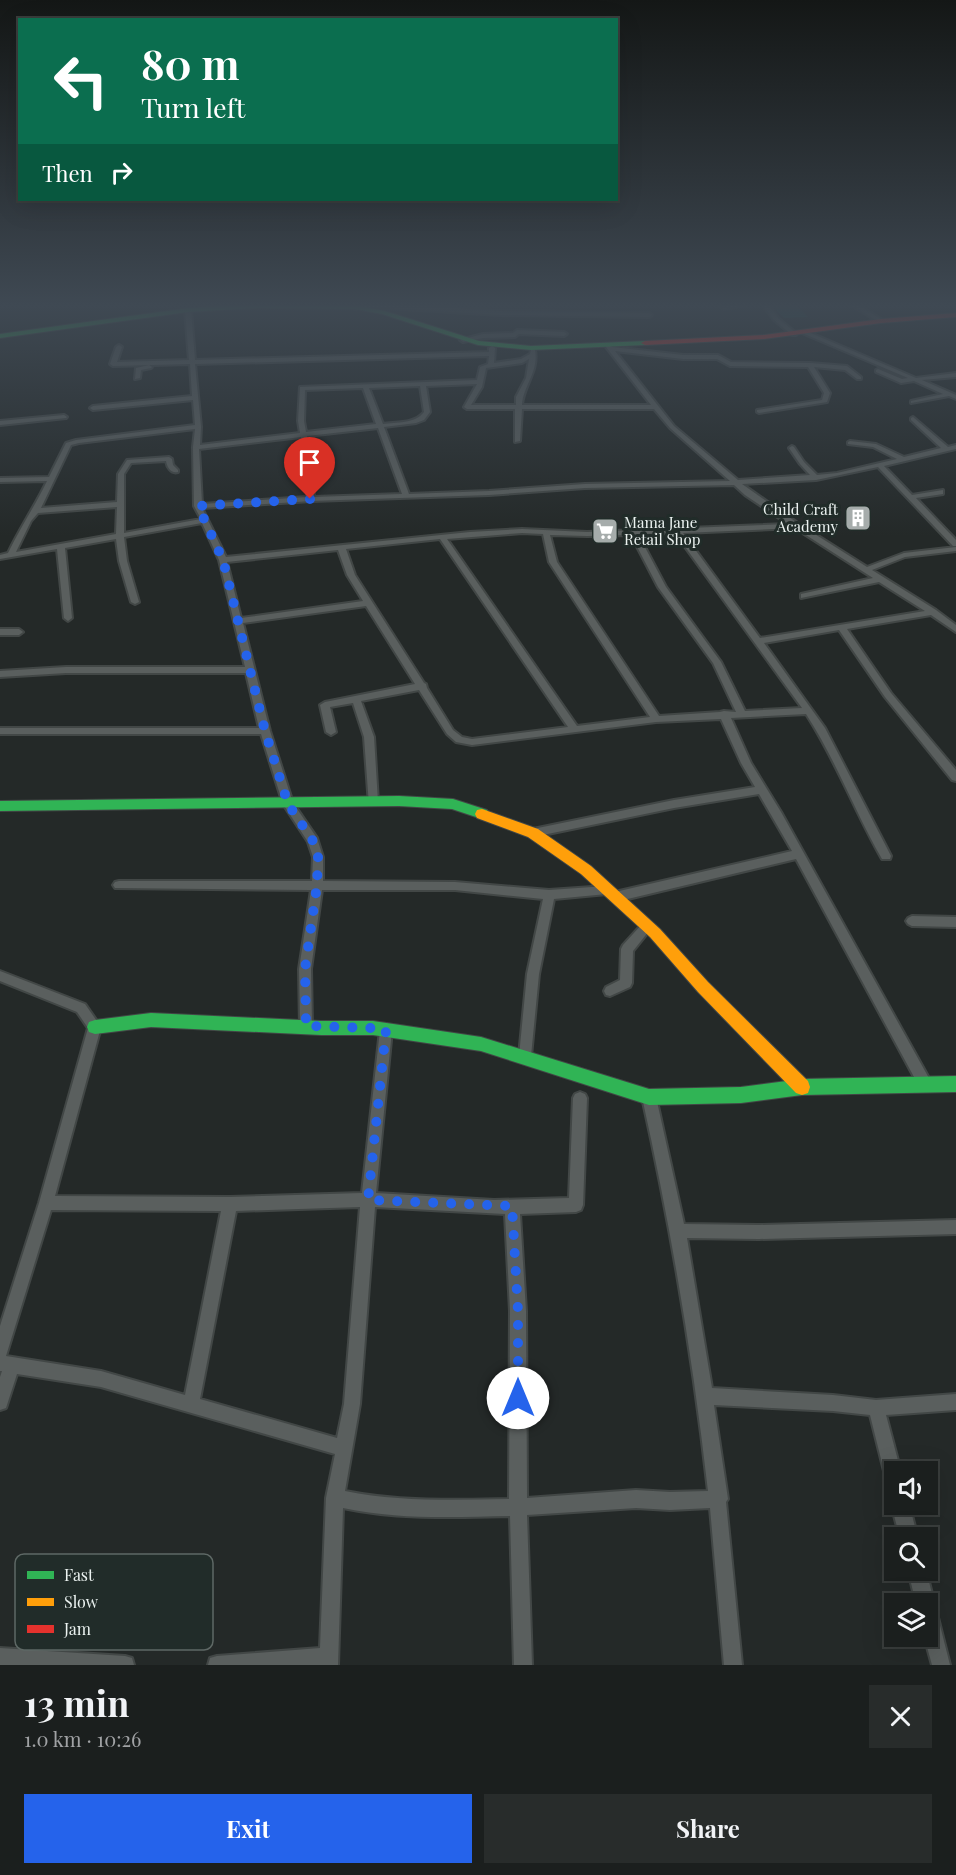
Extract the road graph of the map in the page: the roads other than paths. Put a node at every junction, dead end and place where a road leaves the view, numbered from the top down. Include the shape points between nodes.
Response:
1 (194, 381) edge
2 (528, 381) edge
3 (636, 381) edge
4 (820, 381) edge
5 (921, 381) edge
6 (480, 382) joint
7 (423, 383) junction
8 (365, 385) junction
9 (953, 395) edge
10 (195, 398) junction
11 (913, 402) dead end
12 (518, 406) junction
13 (656, 407) junction
14 (93, 408) dead end
15 (759, 411) dead end
16 (64, 417) dead end
17 (913, 419) dead end
18 (0, 423) edge
19 (380, 426) junction
20 (198, 427) junction
21 (304, 435) junction
22 (517, 441) dead end
23 (850, 443) dead end
24 (196, 447) junction
25 (956, 447) edge
26 (792, 448) dead end
27 (946, 449) junction
28 (905, 460) junction
29 (880, 466) junction
30 (176, 471) dead end
31 (816, 478) junction
32 (50, 479) junction
33 (0, 480) edge
34 (738, 483) junction
35 (940, 492) dead end
36 (406, 495) junction
37 (910, 497) junction
38 (310, 499) junction
39 (120, 504) junction
40 (198, 506) junction
41 (36, 511) junction
42 (204, 521) junction
43 (796, 526) junction
44 (677, 530) junction
45 (546, 532) junction
46 (634, 533) junction
47 (120, 537) junction
48 (442, 537) junction
49 (956, 544) edge
50 (62, 547) junction
51 (341, 547) junction
52 (956, 549) edge
53 (21, 553) junction
54 (11, 555) junction
55 (0, 557) edge
56 (223, 560) junction
57 (22, 564) dead end
58 (866, 570) junction
59 (880, 579) junction
60 (804, 596) dead end
61 (135, 602) dead end
62 (367, 603) junction
63 (933, 612) junction
64 (68, 618) dead end
65 (239, 621) junction
66 (842, 628) junction
67 (956, 629) edge
68 (0, 632) edge
69 (19, 632) dead end
70 (760, 641) junction
71 (249, 670) junction
72 (0, 674) edge
73 (423, 686) junction
74 (356, 699) junction
75 (809, 711) junction
76 (724, 714) junction
77 (742, 715) junction
78 (656, 719) junction
79 (574, 729) junction
80 (0, 731) edge
81 (265, 731) junction
82 (331, 732) dead end
83 (956, 777) edge
84 (762, 790) junction
85 (373, 802) junction
86 (288, 804) junction
87 (0, 806) edge
88 (533, 833) junction
89 (798, 854) junction
90 (886, 856) dead end
91 (119, 885) dead end
92 (317, 885) junction
93 (611, 894) junction
94 (549, 895) junction
95 (912, 921) dead end
96 (956, 922) edge
97 (647, 926) junction
98 (0, 977) edge
99 (610, 991) dead end
100 (306, 1026) junction
101 (95, 1027) junction
102 (386, 1030) junction
103 (525, 1056) junction
104 (925, 1084) junction
105 (956, 1084) edge
106 (802, 1087) junction
107 (649, 1097) junction
108 (580, 1098) dead end
109 (368, 1200) junction
110 (46, 1203) junction
111 (230, 1204) junction
112 (512, 1206) junction
113 (956, 1227) edge
114 (678, 1231) junction
115 (0, 1352) edge
116 (6, 1364) edge
117 (704, 1396) junction
118 (0, 1402) edge
119 (956, 1402) edge
120 (191, 1404) junction
121 (876, 1408) junction
122 (342, 1448) junction
123 (889, 1461) edge
124 (335, 1498) junction
125 (719, 1499) junction
126 (518, 1507) junction
127 (936, 1647) edge
128 (0, 1657) edge
129 (329, 1661) edge
130 (125, 1665) edge
131 (217, 1665) edge
132 (523, 1665) edge
133 (734, 1665) edge
134 (940, 1665) edge

1 - 10 street
2 - 12 street
3 - 13 street
4 - 15 street via 827,393 825,401
5 - 9 street
6 - 7 street
6 - 12 street via 467,407
7 - 8 street
7 - 19 street via 426,416 414,422
8 - 19 street
8 - 21 street via 302,388
9 - 11 street
10 - 14 street
10 - 20 street
12 - 13 street
12 - 22 street
13 - 34 street via 672,427
16 - 18 street
17 - 27 street
19 - 21 street
19 - 36 street
20 - 24 street
20 - 32 street via 71,442
21 - 24 street
21 - 38 street
23 - 28 street via 874,445
24 - 40 street
25 - 27 street
26 - 31 street
27 - 28 street
28 - 29 street
29 - 31 street
29 - 37 street
30 - 39 street via 169,459 129,461 121,474
31 - 34 street
32 - 33 street
32 - 41 street
34 - 36 street
34 - 43 street
35 - 37 street
36 - 38 street
37 - 49 street
38 - 40 street
39 - 41 street
39 - 47 street
40 - 42 street
41 - 54 street
42 - 47 street
42 - 56 street
43 - 44 street
43 - 58 street
44 - 46 street
44 - 70 street via 717,590
45 - 46 street
45 - 48 street
45 - 78 street via 553,562
46 - 77 street via 662,587 717,662
47 - 50 street
47 - 61 street
48 - 51 street
48 - 79 street
50 - 53 street
50 - 64 street
51 - 56 street
51 - 62 street
52 - 58 street via 904,555
53 - 54 street
53 - 57 street
54 - 55 street
56 - 65 street
58 - 59 street
59 - 60 street
59 - 63 street
62 - 65 street
62 - 73 street
63 - 66 street
63 - 67 street
65 - 71 street
66 - 70 street
66 - 83 street via 888,695
68 - 69 street
70 - 75 street
71 - 72 street
71 - 81 street
73 - 74 street
73 - 79 street via 450,732 459,740 472,742
74 - 82 street via 325,705
74 - 85 street via 369,737
75 - 77 street
75 - 90 street via 833,749
76 - 77 street
76 - 78 street
76 - 84 street
78 - 79 street
80 - 81 street
81 - 86 street
84 - 88 street
84 - 89 street
85 - 86 street
85 - 88 street via 453,804
86 - 87 street
86 - 92 street via 313,841 318,857
88 - 93 street via 586,870
89 - 93 street
89 - 104 street
91 - 92 street
92 - 94 street via 455,886
92 - 100 street via 305,969
93 - 94 street
93 - 97 street
94 - 103 street via 533,974
95 - 96 street
97 - 99 street via 627,949 626,983
97 - 106 street
98 - 101 street via 81,1008
100 - 101 street via 151,1020
100 - 102 street
101 - 110 street
102 - 103 street via 481,1044
102 - 109 street
103 - 107 street
104 - 105 street
104 - 106 street
106 - 107 street via 741,1095
107 - 114 street
108 - 112 street via 576,1205
109 - 111 street
109 - 112 street
109 - 122 street via 352,1404
110 - 111 street
110 - 115 street
111 - 120 street
112 - 126 street via 518,1311
113 - 114 street
114 - 117 street
116 - 118 street
116 - 120 street via 101,1378
117 - 121 street
117 - 125 street
119 - 121 street
120 - 122 street
121 - 123 street
122 - 124 street
124 - 126 street via 394,1508
124 - 129 street
125 - 126 street via 626,1499
125 - 133 street
126 - 132 street
127 - 134 street
128 - 130 street
129 - 131 street

